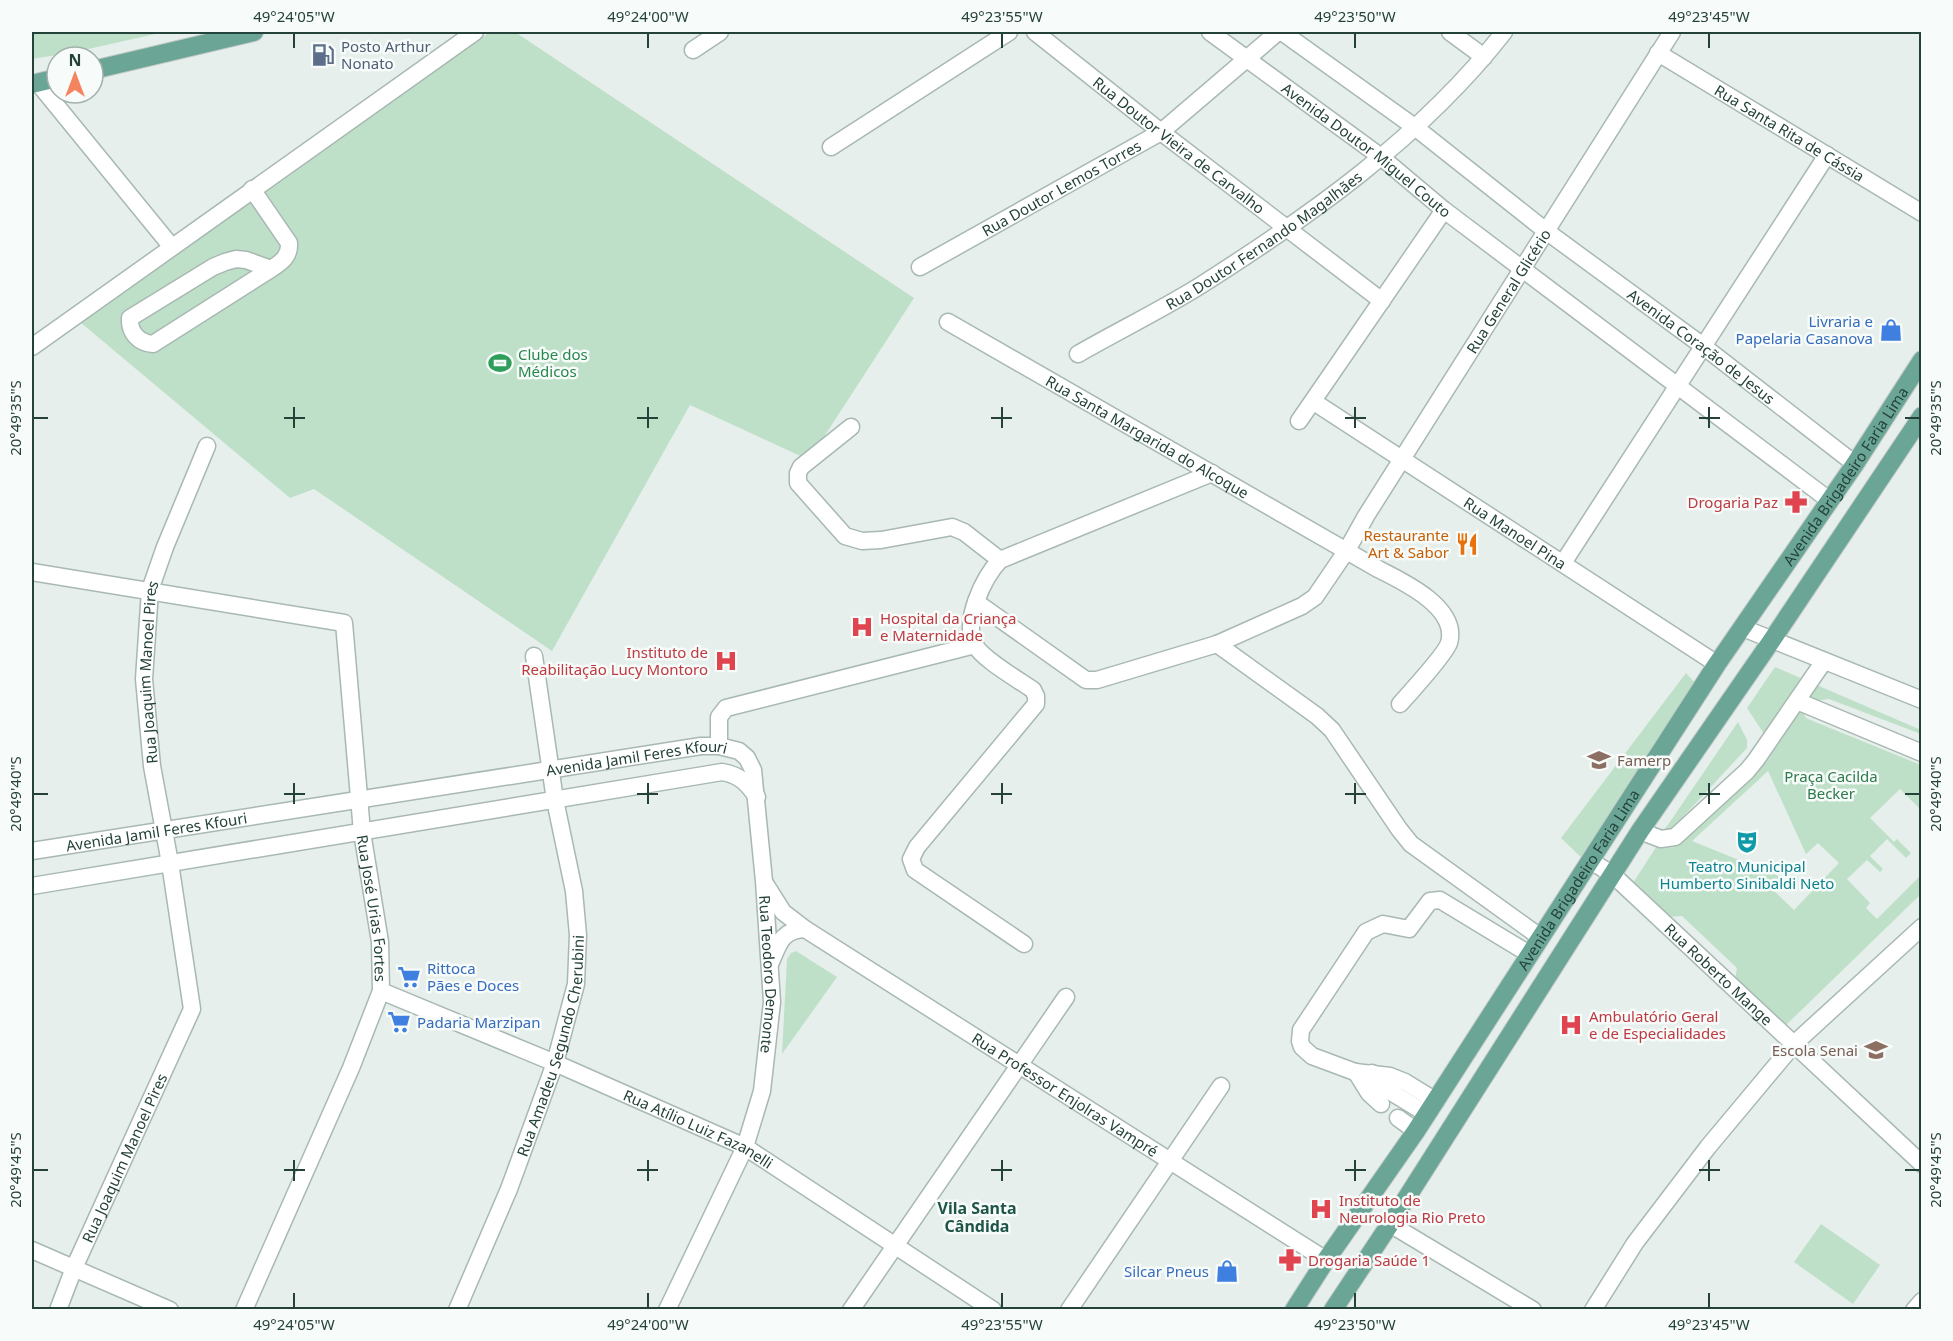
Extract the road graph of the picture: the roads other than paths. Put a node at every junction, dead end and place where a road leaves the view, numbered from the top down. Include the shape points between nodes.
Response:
1 (254, 32) edge
2 (475, 32) edge
3 (720, 32) edge
4 (1009, 32) edge
5 (1035, 32) edge
6 (1210, 32) edge
7 (1280, 32) edge
8 (1450, 32) edge
9 (1504, 32) edge
10 (1672, 32) edge
11 (693, 50) dead end
12 (1658, 53) junction
13 (1484, 57) junction
14 (1246, 59) junction
15 (105, 67) edge
16 (35, 83) edge
17 (1416, 129) junction
18 (1161, 132) junction
19 (831, 147) dead end
20 (1827, 155) junction
21 (1381, 157) junction
22 (252, 189) junction
23 (1444, 210) junction
24 (1922, 213) edge
25 (1286, 228) junction
26 (1546, 231) junction
27 (171, 246) junction
28 (920, 267) dead end
29 (1522, 268) junction
30 (272, 269) junction
31 (1382, 301) junction
32 (948, 322) dead end
33 (1703, 346) junction
34 (32, 348) edge
35 (1078, 354) dead end
36 (1922, 360) edge
37 (1677, 387) junction
38 (1314, 402) junction
39 (1922, 416) edge
40 (1299, 421) dead end
41 (851, 427) dead end
42 (207, 446) dead end
43 (1402, 459) junction
44 (1855, 464) junction
45 (1212, 473) junction
46 (1829, 500) junction
47 (1347, 550) junction
48 (1000, 560) junction
49 (1563, 563) junction
50 (32, 572) edge
51 (150, 590) junction
52 (976, 602) junction
53 (1743, 628) junction
54 (1772, 640) junction
55 (1217, 644) junction
56 (975, 645) junction
57 (534, 656) dead end
58 (1824, 661) junction
59 (1717, 664) junction
60 (1922, 700) edge
61 (1797, 701) junction
62 (1400, 704) dead end
63 (719, 746) junction
64 (1922, 753) edge
65 (551, 770) junction
66 (757, 798) junction
67 (359, 800) junction
68 (555, 800) junction
69 (165, 830) junction
70 (362, 831) junction
71 (1641, 831) junction
72 (32, 852) edge
73 (1591, 861) junction
74 (170, 863) junction
75 (1613, 875) junction
76 (764, 881) junction
77 (32, 886) edge
78 (1922, 927) edge
79 (805, 928) junction
80 (1540, 937) junction
81 (1024, 944) dead end
82 (1529, 954) junction
83 (770, 964) junction
84 (381, 991) junction
85 (1066, 997) dead end
86 (1794, 1044) junction
87 (555, 1063) junction
88 (1020, 1065) junction
89 (1364, 1072) junction
90 (1221, 1086) dead end
91 (1381, 1104) dead end
92 (1431, 1107) junction
93 (1398, 1118) dead end
94 (1416, 1131) junction
95 (745, 1147) junction
96 (1170, 1160) junction
97 (1922, 1164) edge
98 (1390, 1224) junction
99 (894, 1246) junction
100 (32, 1250) edge
101 (1326, 1260) junction
102 (74, 1268) junction
103 (1354, 1278) junction
104 (1922, 1301) edge
105 (58, 1310) edge
106 (170, 1310) edge
107 (244, 1310) edge
108 (457, 1310) edge
109 (668, 1310) edge
110 (851, 1310) edge
111 (993, 1310) edge
112 (1069, 1310) edge
113 (1293, 1310) edge
114 (1333, 1310) edge
115 (1533, 1310) edge
116 (1593, 1310) edge
117 (1914, 1310) edge

1 - 15 main road
2 - 22 street
3 - 11 street
4 - 19 street
5 - 18 street, Rua Doutor Vieira de Carvalho
6 - 14 street, Avenida Doutor Miguel Couto
7 - 14 street, Rua Doutor Lemos Torres
7 - 17 street
8 - 13 street
9 - 13 street, Rua Doutor Fernando Magalhães
10 - 12 street, Rua General Glicério
12 - 20 street, Rua Santa Rita de Cássia
12 - 26 street, Rua General Glicério
13 - 17 street, Rua Doutor Fernando Magalhães
14 - 18 street, Rua Doutor Lemos Torres
14 - 21 street, Avenida Doutor Miguel Couto
16 - 27 street
17 - 21 street, Rua Doutor Fernando Magalhães
17 - 26 street
18 - 25 street, Rua Doutor Vieira de Carvalho
18 - 28 street, Rua Doutor Lemos Torres
20 - 24 street, Rua Santa Rita de Cássia
20 - 33 street
21 - 23 street, Avenida Doutor Miguel Couto
21 - 25 street, Rua Doutor Fernando Magalhães
22 - 27 street
22 - 30 street via 289,243 286,258
23 - 29 street, Avenida Doutor Miguel Couto
23 - 31 street
25 - 31 street, Rua Doutor Vieira de Carvalho
25 - 35 street, Rua Doutor Fernando Magalhães via 1196,288
26 - 29 street, Rua General Glicério
26 - 33 street, Avenida Coração de Jesus
27 - 34 street
29 - 37 street
29 - 43 street, Rua General Glicério
30 - 30 street via 153,344 145,344 132,332 130,318 213,267 236,259
31 - 38 street
32 - 45 street, Rua Santa Margarida do Alcoque
33 - 37 street
33 - 44 street, Avenida Coração de Jesus
36 - 44 main road, Avenida Brigadeiro Faria Lima
37 - 46 street
37 - 49 street
38 - 40 street
38 - 43 street, Rua Manoel Pina
39 - 54 main road, Avenida Brigadeiro Faria Lima
41 - 48 street via 798,473 798,483 845,537 881,540 951,527 964,532
42 - 51 street, Rua Joaquim Manoel Pires
43 - 47 street, Rua General Glicério
43 - 49 street, Rua Manoel Pina
44 - 46 main road, Avenida Brigadeiro Faria Lima
45 - 47 street, Rua Santa Margarida do Alcoque
45 - 48 street
46 - 53 main road, Avenida Brigadeiro Faria Lima
47 - 55 street, Rua General Glicério via 1315,597
47 - 62 street, Rua Santa Margarida do Alcoque via 1412,586 1447,617 1451,630 1449,645
48 - 52 street
49 - 59 street, Rua Manoel Pina
50 - 51 street
51 - 67 street, Rua José Urias Fortes via 344,623
51 - 69 street, Rua Joaquim Manoel Pires via 144,679 152,766
52 - 55 street, Rua General Glicério via 1086,680
52 - 56 street via 971,633
53 - 54 street
53 - 59 main road, Avenida Brigadeiro Faria Lima
54 - 58 street
54 - 71 main road, Avenida Brigadeiro Faria Lima
55 - 80 street via 1332,730 1411,844
56 - 63 street via 726,708 719,717
56 - 81 street via 1033,690 1036,704 911,859 915,870
57 - 65 street, Rua Amadeu Segundo Cherubini
58 - 60 street
58 - 61 street
59 - 73 main road, Avenida Brigadeiro Faria Lima
61 - 64 street
61 - 71 street via 1747,771 1675,837 1661,839
63 - 65 street, Avenida Jamil Feres Kfouri
63 - 66 street, Avenida Jamil Feres Kfouri via 739,750 747,758
65 - 67 street, Avenida Jamil Feres Kfouri
65 - 68 street, Rua Amadeu Segundo Cherubini
66 - 68 street, Avenida Jamil Feres Kfouri via 736,774 722,772
66 - 76 street, Rua Teodoro Demonte
67 - 69 street, Avenida Jamil Feres Kfouri
67 - 70 street, Rua José Urias Fortes
68 - 70 street, Avenida Jamil Feres Kfouri
68 - 87 street, Rua Amadeu Segundo Cherubini via 574,891 578,935 576,984
69 - 72 street, Avenida Jamil Feres Kfouri
69 - 74 street, Rua Joaquim Manoel Pires
70 - 74 street, Avenida Jamil Feres Kfouri
70 - 84 street, Rua José Urias Fortes via 380,942
71 - 75 main road, Avenida Brigadeiro Faria Lima
73 - 75 street, Rua Roberto Mange
73 - 80 main road, Avenida Brigadeiro Faria Lima
74 - 77 street, Avenida Jamil Feres Kfouri
74 - 102 street, Rua Joaquim Manoel Pires via 192,1009
75 - 86 street, Rua Roberto Mange
75 - 98 main road, Avenida Brigadeiro Faria Lima
76 - 79 street, Rua Professor Enjolras Vampré via 783,912
76 - 83 street, Rua Teodoro Demonte
78 - 86 street
79 - 83 street via 793,929 782,938
79 - 88 street, Rua Professor Enjolras Vampré
80 - 82 main road, Avenida Brigadeiro Faria Lima
82 - 89 street via 1440,900 1430,901 1409,929 1383,924 1366,932 1301,1030 1300,1041 1312,1056
82 - 92 main road, Avenida Brigadeiro Faria Lima
83 - 95 street, Rua Teodoro Demonte via 772,1002 762,1091
84 - 87 street, Rua Atílio Luiz Fazanelli
84 - 107 street, Rua José Urias Fortes
85 - 88 street
86 - 97 street, Rua Roberto Mange
86 - 116 street via 1675,1190 1635,1243
87 - 95 street, Rua Atílio Luiz Fazanelli
87 - 108 street, Rua Amadeu Segundo Cherubini via 509,1189
88 - 96 street, Rua Professor Enjolras Vampré
88 - 99 street
89 - 91 street via 1369,1093
89 - 92 street via 1405,1082
90 - 96 street
92 - 94 main road, Avenida Brigadeiro Faria Lima
93 - 94 street
94 - 101 main road, Avenida Brigadeiro Faria Lima
95 - 99 street, Rua Atílio Luiz Fazanelli
95 - 109 street, Rua Teodoro Demonte
96 - 101 street, Rua Professor Enjolras Vampré
96 - 112 street
98 - 103 main road, Avenida Brigadeiro Faria Lima
98 - 115 street
99 - 110 street
99 - 111 street, Rua Atílio Luiz Fazanelli
100 - 102 street
101 - 103 main road
101 - 113 main road, Avenida Brigadeiro Faria Lima
102 - 105 street, Rua Joaquim Manoel Pires
102 - 106 street
103 - 114 main road, Avenida Brigadeiro Faria Lima
104 - 117 street

